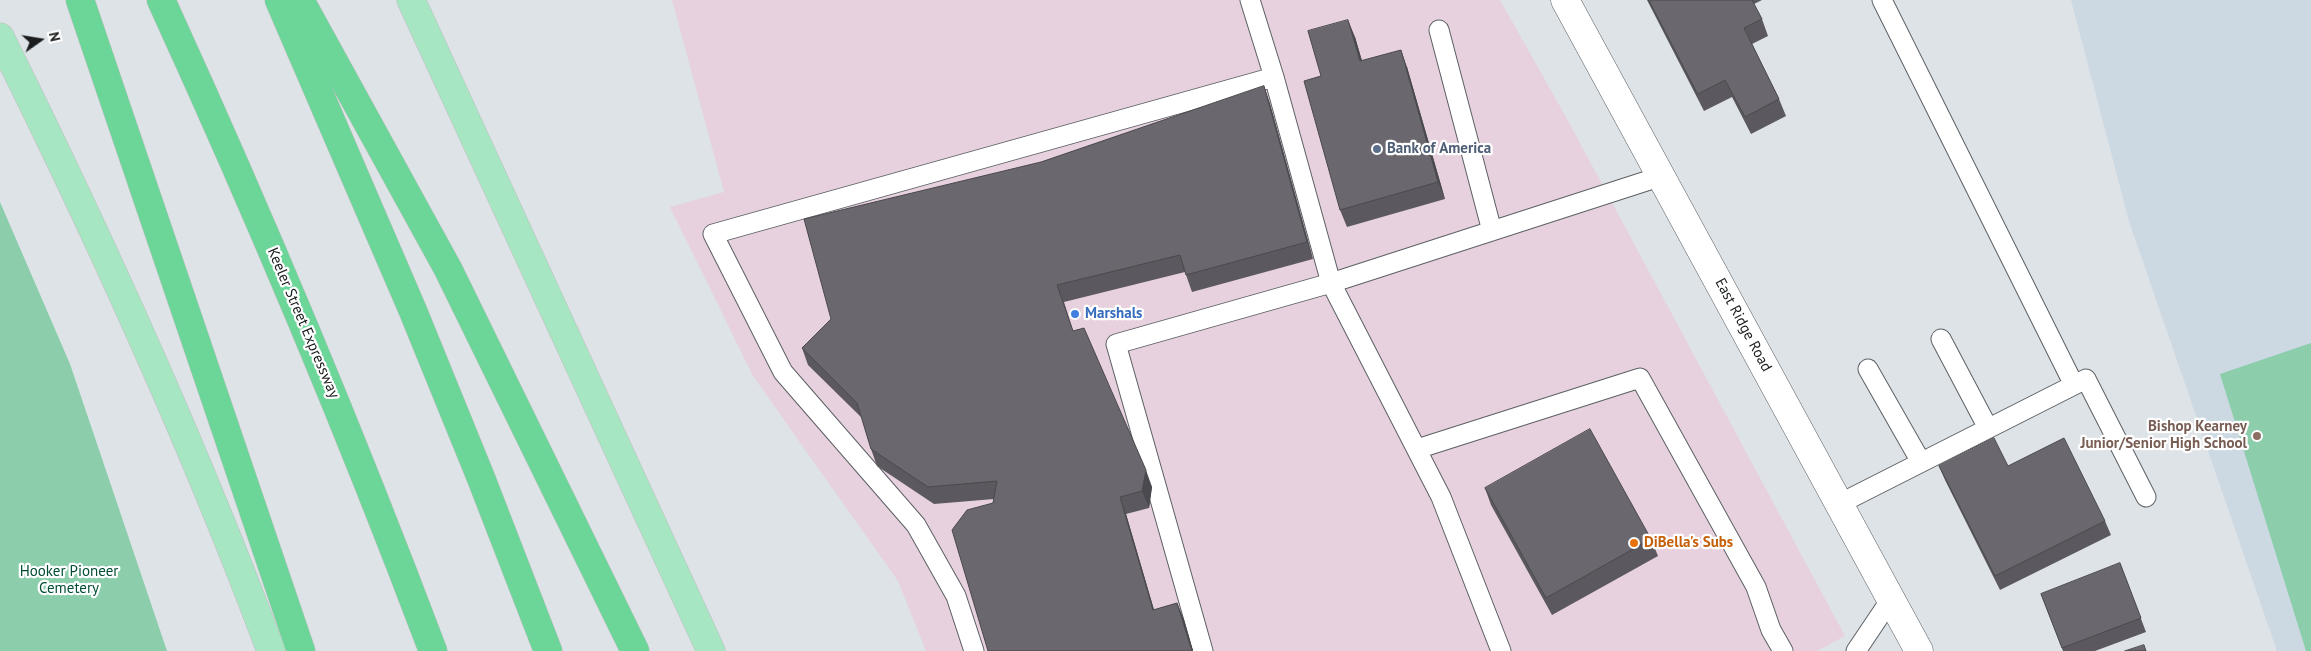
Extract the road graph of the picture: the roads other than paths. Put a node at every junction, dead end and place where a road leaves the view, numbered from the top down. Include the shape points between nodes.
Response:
1 (80, 0) edge
2 (161, 0) edge
3 (279, 0) edge
4 (300, 0) edge
5 (411, 0) edge
6 (1250, 0) edge
7 (1565, 0) edge
8 (1882, 0) edge
9 (1439, 30) dead end
10 (0, 37) edge
11 (1274, 77) junction
12 (1662, 176) junction
13 (1492, 230) junction
14 (1332, 282) junction
15 (1941, 339) dead end
16 (1868, 370) dead end
17 (2074, 385) junction
18 (1988, 428) junction
19 (1416, 449) junction
20 (1921, 462) junction
21 (2146, 497) dead end
22 (1839, 504) junction
23 (1891, 599) junction
24 (272, 651) edge
25 (301, 651) edge
26 (433, 651) edge
27 (548, 651) edge
28 (635, 651) edge
29 (711, 651) edge
30 (974, 651) edge
31 (1203, 651) edge
32 (1501, 651) edge
33 (1783, 651) edge
34 (1856, 651) edge
35 (1919, 651) edge

1 - 25 highway
2 - 26 highway, Keeler Street Expressway via 302,321
3 - 27 highway via 413,311
4 - 28 highway via 448,269
5 - 29 main road
6 - 11 lane
7 - 12 main road, East Ridge Road
8 - 17 lane
9 - 13 lane
10 - 24 main road via 150,356 218,513
11 - 14 lane
11 - 30 lane via 713,234 783,372 916,525 956,596
12 - 13 lane
12 - 22 main road, East Ridge Road
13 - 14 lane
14 - 19 lane
14 - 31 lane via 1116,344
15 - 18 lane
16 - 20 lane
17 - 18 lane
17 - 21 lane via 2086,379
18 - 20 lane
19 - 32 lane via 1441,497
19 - 33 lane via 1640,378 1756,587 1771,630
20 - 22 lane
22 - 23 main road, East Ridge Road
23 - 34 lane
23 - 35 main road, East Ridge Road

